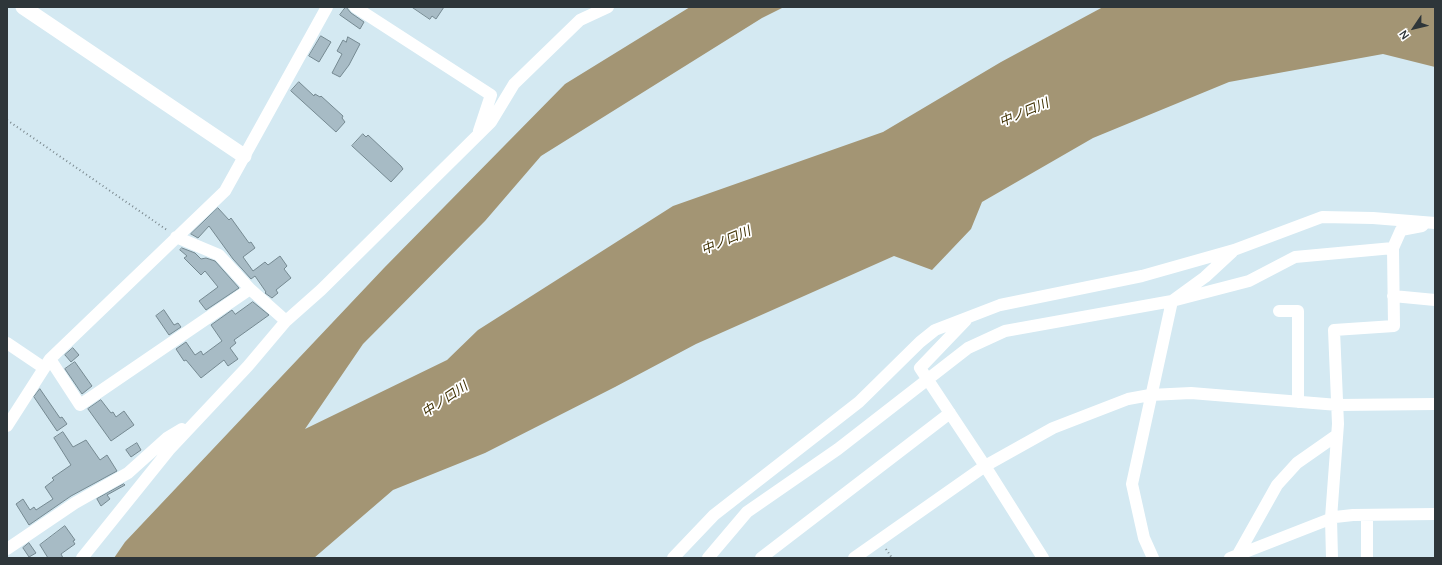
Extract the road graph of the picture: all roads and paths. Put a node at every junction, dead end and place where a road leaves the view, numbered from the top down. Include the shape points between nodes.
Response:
1 (23, 7) edge
2 (327, 7) edge
3 (355, 7) edge
4 (608, 7) edge
5 (590, 11) edge
6 (7, 120) edge
7 (478, 134) junction
8 (244, 156) junction
9 (1431, 222) edge
10 (176, 237) junction
11 (1393, 248) junction
12 (1234, 250) junction
13 (250, 289) junction
14 (1393, 296) junction
15 (1435, 300) edge
16 (1172, 301) junction
17 (1279, 311) dead end
18 (968, 318) junction
19 (286, 321) junction
20 (7, 343) edge
21 (47, 364) junction
22 (928, 380) junction
23 (1150, 394) junction
24 (1298, 402) junction
25 (1435, 404) edge
26 (1338, 405) junction
27 (950, 414) junction
28 (193, 423) junction
29 (7, 426) edge
30 (1337, 435) junction
31 (986, 466) junction
32 (1367, 514) junction
33 (1435, 514) edge
34 (1331, 518) junction
35 (7, 548) edge
36 (683, 553) edge
37 (1234, 557) edge
38 (82, 558) edge
39 (673, 558) edge
40 (708, 558) edge
41 (761, 558) edge
42 (854, 558) edge
43 (1043, 558) edge
44 (1153, 558) edge
45 (1332, 558) edge
46 (1367, 558) edge

1 - 8 street
2 - 8 street
3 - 7 street via 491,95
4 - 5 street
5 - 7 street via 514,84 491,122
6 - 10 path
7 - 19 street via 321,290
8 - 10 street via 225,191
9 - 11 street via 1401,230
9 - 12 street via 1322,217
10 - 13 street via 218,255
10 - 21 street
11 - 14 street
11 - 16 street via 1295,256 1249,281
12 - 16 street via 1205,277
12 - 18 street via 1142,276 1000,305
13 - 19 street
13 - 21 street via 80,405
14 - 15 street
14 - 26 street via 1394,326 1334,330
16 - 22 street via 1005,331 968,348
16 - 23 street
17 - 24 street via 1298,310
18 - 22 street via 920,368
18 - 36 street via 935,330 920,342 859,402 714,515
19 - 28 street via 248,366
20 - 21 street
21 - 29 street
22 - 27 street
22 - 40 street via 838,449 748,512
23 - 24 street via 1191,393
23 - 31 street via 1128,399 1053,428
23 - 44 street via 1132,484 1144,538
24 - 26 street
25 - 26 street
26 - 30 street
27 - 31 street
27 - 41 street
28 - 35 street via 167,438 128,473 75,503
28 - 38 street
30 - 34 street
30 - 37 street via 1297,463 1277,485
31 - 42 street
31 - 43 street
32 - 33 street
32 - 34 street
32 - 46 street
34 - 37 street
34 - 45 street
36 - 39 street

